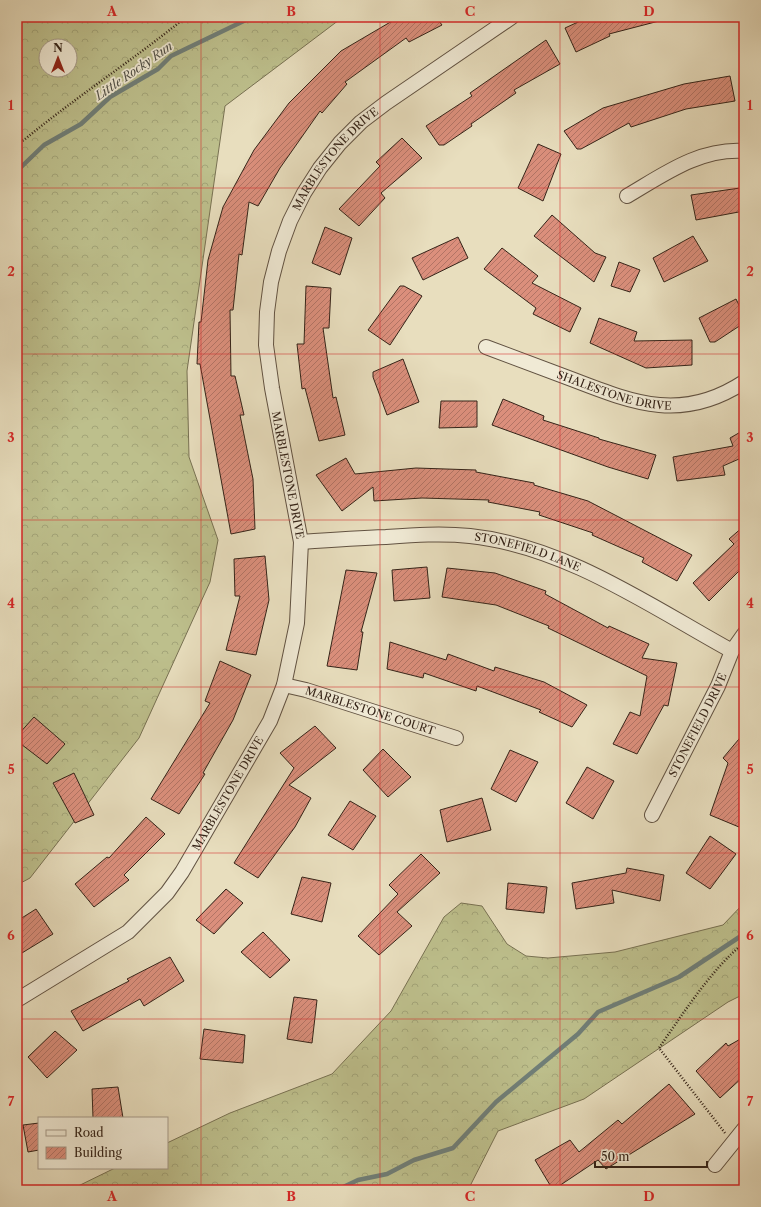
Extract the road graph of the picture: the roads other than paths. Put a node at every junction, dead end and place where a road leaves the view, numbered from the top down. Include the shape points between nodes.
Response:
1 (512, 17) edge
2 (744, 151) edge
3 (627, 196) dead end
4 (486, 347) dead end
5 (744, 382) edge
6 (301, 542) junction
7 (744, 634) edge
8 (732, 651) junction
9 (284, 685) junction
10 (456, 738) dead end
11 (652, 815) dead end
12 (17, 1000) edge
13 (744, 1129) edge
14 (715, 1165) dead end

1 - 6 street, MARBLESTONE DRIVE via 386,102 361,122 320,168 290,221 271,282 266,345
2 - 3 street via 721,152 693,159
4 - 5 street, SHALESTONE DRIVE via 598,390 652,405 678,406 702,402
6 - 8 street, STONEFIELD LANE via 428,534 470,536 515,544 553,556 589,572
6 - 9 street, MARBLESTONE DRIVE via 297,623
7 - 8 street, STONEFIELD DRIVE
8 - 11 street, STONEFIELD DRIVE via 718,686
9 - 10 street, MARBLESTONE COURT
9 - 12 street, MARBLESTONE DRIVE via 270,721 190,859 167,893 128,932
13 - 14 street

